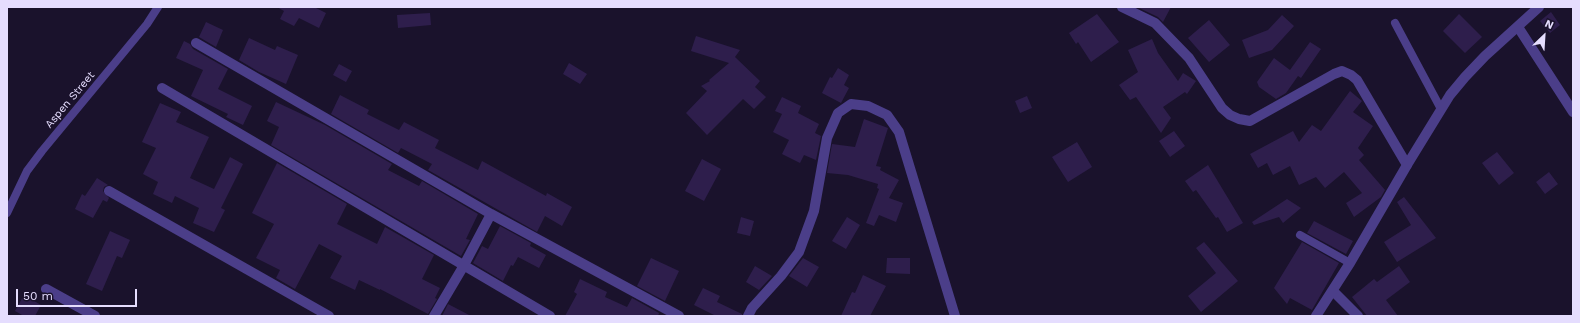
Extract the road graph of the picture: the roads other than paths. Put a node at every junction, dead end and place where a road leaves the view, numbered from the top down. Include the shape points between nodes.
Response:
1 (158, 7) edge
2 (1122, 7) edge
3 (1539, 7) edge
4 (1395, 23) dead end
5 (1518, 28) junction
6 (196, 43) dead end
7 (162, 88) dead end
8 (1441, 109) junction
9 (1573, 112) edge
10 (1407, 165) junction
11 (109, 191) dead end
12 (7, 214) edge
13 (491, 214) junction
14 (1300, 235) dead end
15 (1350, 263) junction
16 (463, 266) junction
17 (46, 289) dead end
18 (1333, 291) junction
19 (95, 316) edge
20 (330, 316) edge
21 (434, 316) edge
22 (550, 316) edge
23 (679, 316) edge
24 (748, 316) edge
25 (955, 316) edge
26 (1316, 316) edge
27 (1358, 316) edge

1 - 12 lane, Aspen Street via 148,24 42,151 28,171
2 - 10 street via 1155,23 1189,58 1222,108 1239,119 1250,121 1334,74 1342,71 1351,75
3 - 5 street
4 - 8 lane
5 - 8 street via 1465,77
5 - 9 street
6 - 13 street
7 - 16 street
8 - 10 street
10 - 15 street
11 - 20 street
13 - 16 street
13 - 23 street
14 - 15 lane
15 - 18 street
16 - 21 street
16 - 22 street
17 - 19 street
18 - 26 street
18 - 27 street
24 - 25 street via 799,252 814,211 828,138 838,114 851,104 868,106 887,115 899,132

